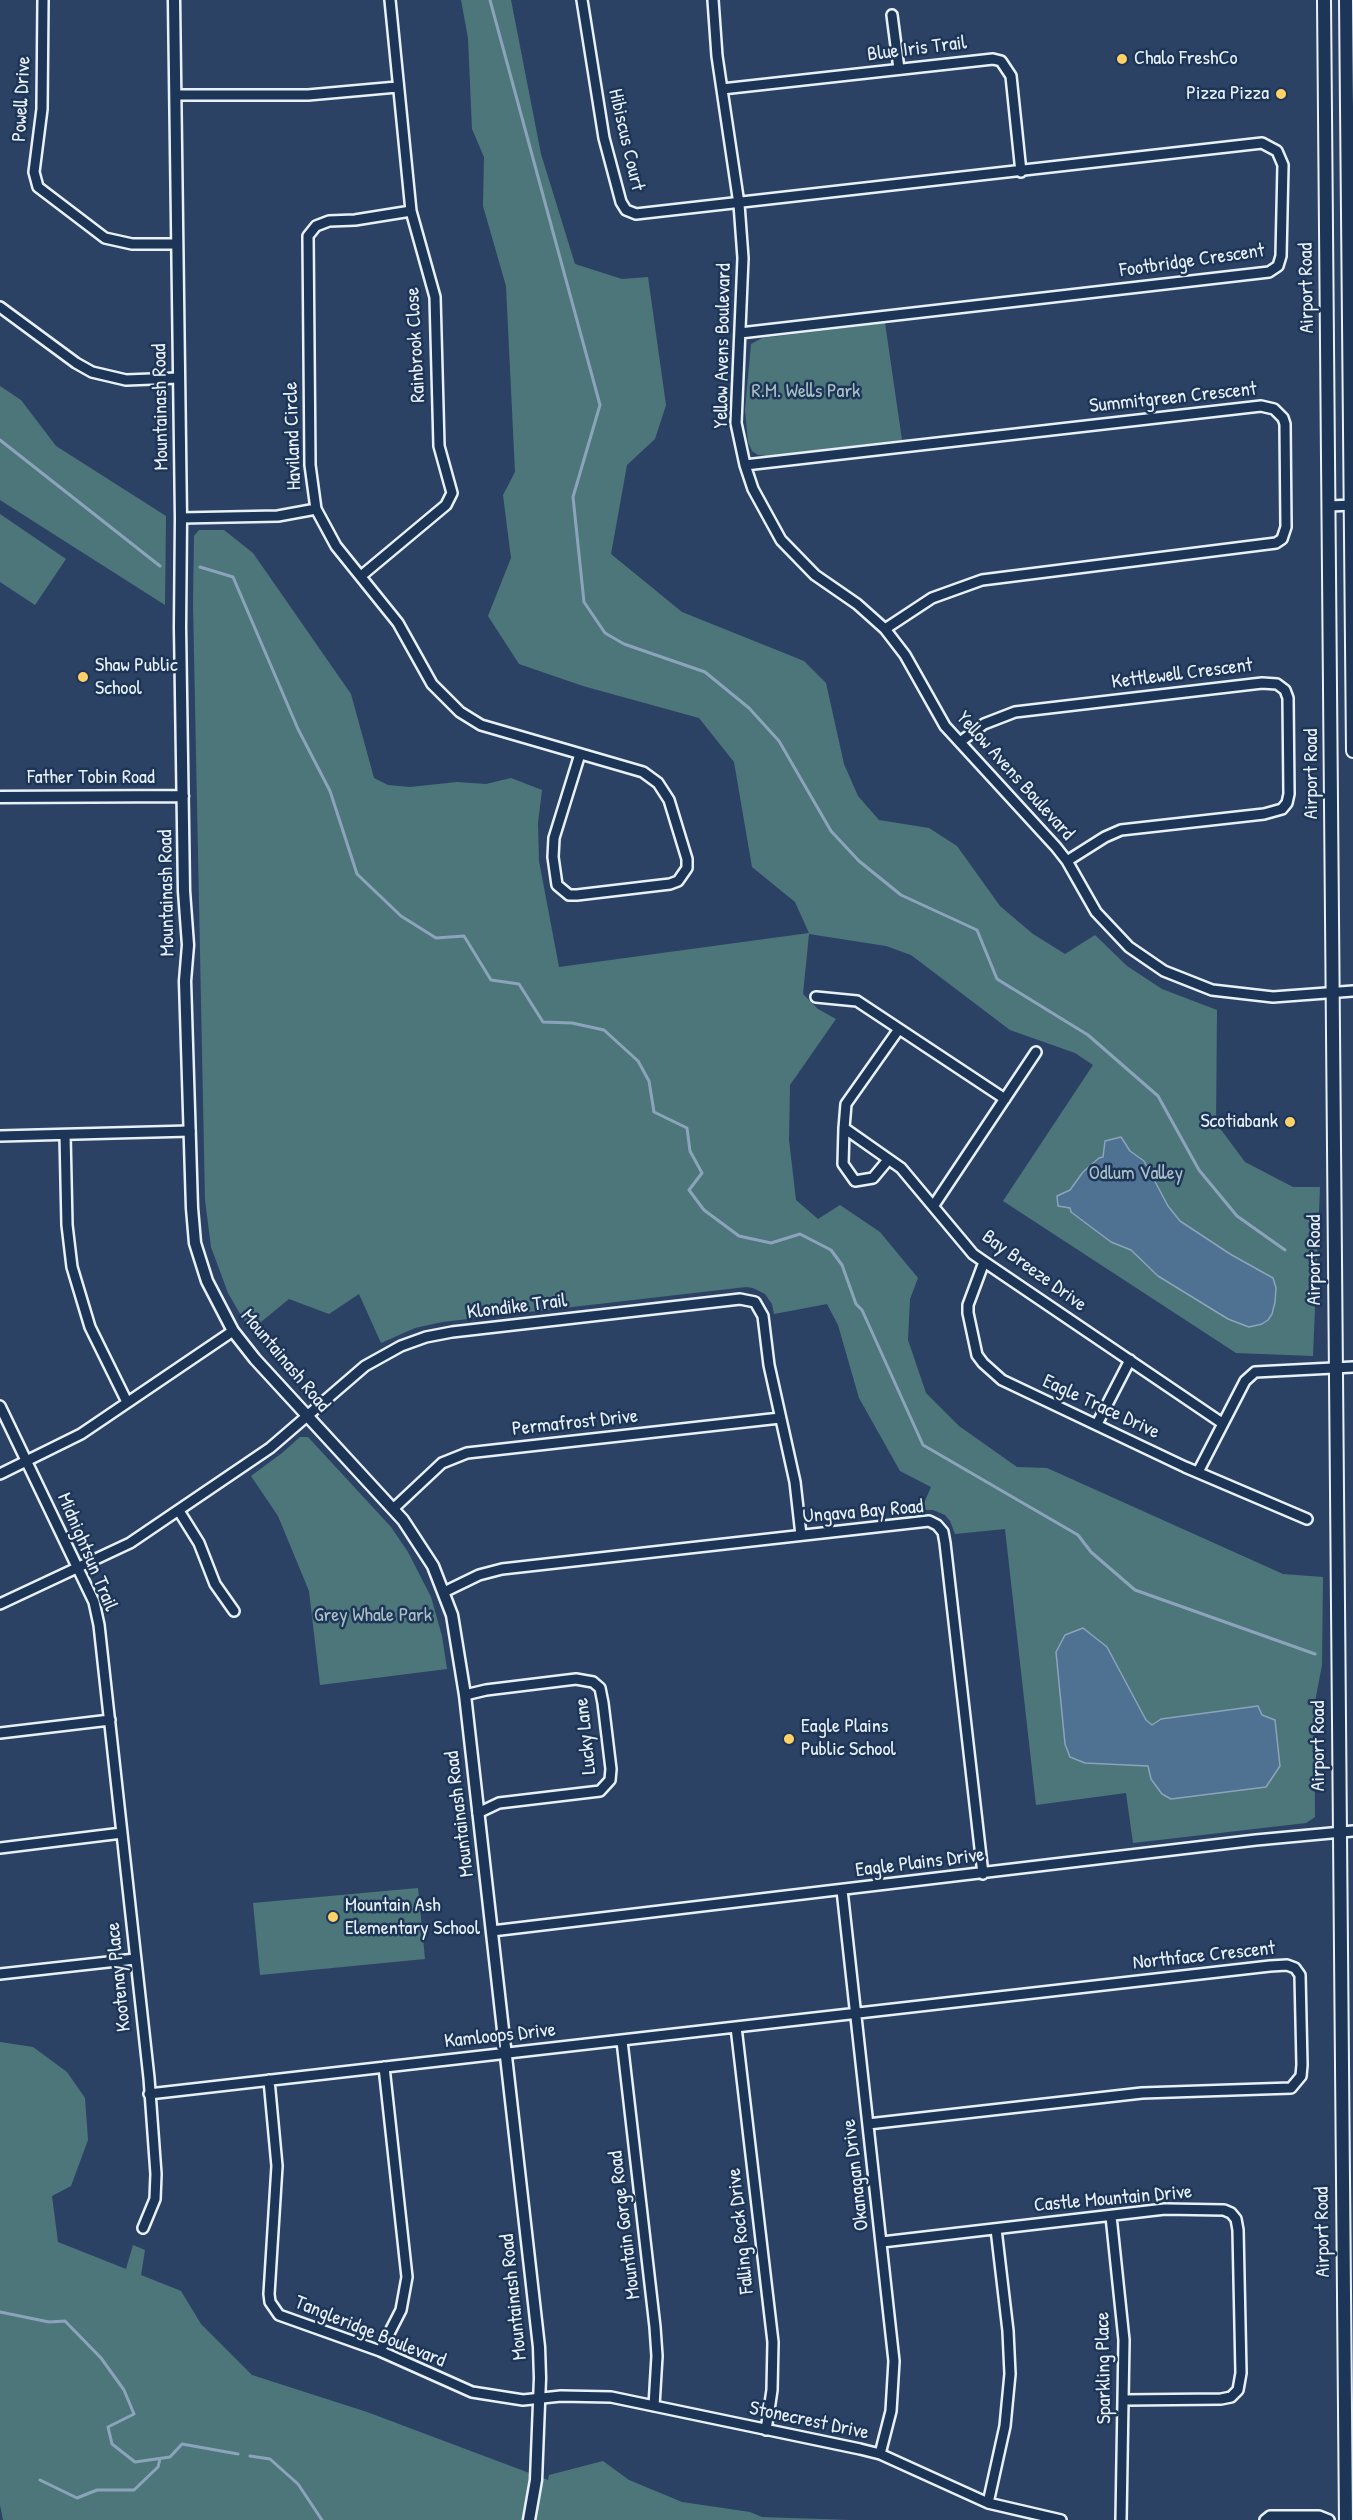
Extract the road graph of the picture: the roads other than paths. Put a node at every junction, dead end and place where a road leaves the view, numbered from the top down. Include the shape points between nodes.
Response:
1 (43, 0) edge
2 (174, 0) edge
3 (390, 0) edge
4 (582, 0) edge
5 (712, 0) edge
6 (1324, 0) edge
7 (1346, 0) edge
8 (892, 15) dead end
9 (899, 69) junction
10 (397, 87) junction
11 (722, 89) junction
12 (176, 95) junction
13 (1021, 172) junction
14 (738, 204) junction
15 (411, 211) junction
16 (176, 244) junction
17 (0, 307) edge
18 (740, 333) junction
19 (178, 378) junction
20 (744, 465) junction
21 (1353, 505) edge
22 (1329, 506) junction
23 (316, 509) junction
24 (181, 518) junction
25 (361, 576) junction
26 (885, 629) junction
27 (960, 742) junction
28 (1353, 752) edge
29 (580, 754) junction
30 (0, 796) edge
31 (183, 796) junction
32 (1067, 861) junction
33 (1353, 991) edge
34 (1333, 993) junction
35 (816, 997) dead end
36 (899, 1029) junction
37 (1036, 1052) dead end
38 (1005, 1099) junction
39 (844, 1128) junction
40 (190, 1131) junction
41 (65, 1134) junction
42 (0, 1136) edge
43 (888, 1160) junction
44 (934, 1205) junction
45 (984, 1262) junction
46 (233, 1331) junction
47 (1130, 1360) junction
48 (1335, 1367) junction
49 (1353, 1367) edge
50 (127, 1402) junction
51 (0, 1406) edge
52 (308, 1416) junction
53 (780, 1418) junction
54 (1222, 1423) junction
55 (1097, 1424) junction
56 (27, 1462) junction
57 (1198, 1472) junction
58 (0, 1474) edge
59 (393, 1509) junction
60 (179, 1511) junction
61 (1306, 1519) dead end
62 (801, 1535) junction
63 (78, 1569) junction
64 (444, 1592) junction
65 (0, 1604) edge
66 (234, 1611) dead end
67 (465, 1695) junction
68 (110, 1720) junction
69 (0, 1733) edge
70 (478, 1813) junction
71 (1353, 1831) edge
72 (1338, 1832) junction
73 (122, 1833) junction
74 (0, 1848) edge
75 (983, 1874) junction
76 (842, 1890) junction
77 (492, 1931) junction
78 (135, 1959) junction
79 (0, 1974) edge
80 (855, 2014) junction
81 (736, 2027) junction
82 (622, 2040) junction
83 (505, 2054) junction
84 (384, 2067) junction
85 (269, 2080) junction
86 (149, 2094) junction
87 (868, 2124) junction
88 (1111, 2216) junction
89 (143, 2228) dead end
90 (996, 2229) junction
91 (882, 2242) junction
92 (380, 2351) junction
93 (540, 2398) junction
94 (1125, 2400) junction
95 (654, 2406) junction
96 (766, 2430) junction
97 (880, 2454) junction
98 (988, 2503) junction
99 (530, 2520) edge
100 (1061, 2520) edge
101 (1121, 2520) edge
102 (1265, 2520) edge
103 (1329, 2520) edge
104 (1346, 2520) edge

1 - 16 street, Powell Drive via 42,108 34,172 38,187 105,238 123,243
2 - 12 street, Mountainash Road
3 - 10 street, Rainbrook Close
4 - 14 street, Hibiscus Court via 604,138 626,210 645,215
5 - 11 street, Yellow Avens Boulevard
6 - 22 main road, Airport Road
7 - 21 main road, Airport Road
8 - 9 street
9 - 11 street, Blue Iris Trail
9 - 13 street, Blue Iris Trail via 1001,61 1011,76
10 - 12 street via 308,95
10 - 15 street, Rainbrook Close
11 - 14 street, Yellow Avens Boulevard
12 - 16 street, Mountainash Road
13 - 14 street, Footbridge Crescent
13 - 18 street, Footbridge Crescent via 1262,143 1277,151 1283,165 1280,261 1269,272 1232,278
14 - 18 street, Yellow Avens Boulevard via 743,258
15 - 23 street, Haviland Circle via 328,221 316,226 308,236 310,465
15 - 25 street, Rainbrook Close via 435,297 439,446 452,493 446,505
16 - 19 street, Mountainash Road
17 - 19 street via 92,372 126,380
18 - 20 street, Yellow Avens Boulevard via 736,412
19 - 24 street, Mountainash Road
20 - 26 street, Yellow Avens Boulevard via 765,513 792,554
20 - 26 street, Summitgreen Crescent via 1261,406 1274,409 1283,418 1286,527 1276,543 982,580 932,598
21 - 22 street
21 - 28 main road, Airport Road
22 - 34 main road, Airport Road
23 - 24 street via 264,517
23 - 25 street, Haviland Circle via 336,546
24 - 31 street, Mountainash Road
25 - 29 street, Haviland Circle via 398,623 432,684 460,712 481,725
26 - 27 street, Yellow Avens Boulevard via 905,655 938,717
27 - 32 street, Yellow Avens Boulevard
27 - 32 street, Kettlewell Crescent via 984,724 1015,712 1262,683 1277,684 1285,690 1288,794 1282,808 1264,814 1121,830
29 - 29 street, Haviland Circle via 554,838 557,885 569,895 577,895 678,881 687,868 687,859 669,800 658,783 643,772
30 - 31 street, Father Tobin Road
31 - 40 street, Mountainash Road
32 - 34 street, Yellow Avens Boulevard via 1109,927 1146,960 1172,975 1212,990 1242,995
33 - 34 street, Yellow Avens Boulevard
34 - 48 main road, Airport Road
35 - 36 street via 857,1001
36 - 38 street
36 - 39 street via 846,1104
37 - 38 street
38 - 44 street
39 - 43 street, Bay Breeze Drive
39 - 43 street via 843,1164 855,1181 873,1178
40 - 41 street
40 - 46 street, Mountainash Road via 195,1243 207,1281
41 - 42 street
41 - 50 street via 67,1225 74,1277 94,1336
43 - 44 street, Bay Breeze Drive via 901,1168
44 - 45 street, Bay Breeze Drive
45 - 47 street, Bay Breeze Drive
45 - 55 street, Eagle Trace Drive via 968,1305 979,1359 1008,1384
46 - 50 street
46 - 52 street, Mountainash Road
47 - 54 street, Bay Breeze Drive
47 - 55 street
48 - 49 street
48 - 54 street via 1255,1372 1245,1380
48 - 72 main road, Airport Road
50 - 56 street via 81,1434
51 - 56 street, Midnightsun Trail
52 - 53 street, Klondike Trail via 365,1366 426,1337 740,1299 755,1302 763,1316
52 - 59 street, Mountainash Road
52 - 60 street, Klondike Trail via 270,1448
53 - 59 street, Permafrost Drive via 467,1454 436,1468
53 - 62 street via 795,1482
54 - 57 street
55 - 57 street, Eagle Trace Drive
56 - 58 street
56 - 63 street, Midnightsun Trail
57 - 61 street, Eagle Trace Drive
59 - 64 street, Mountainash Road via 418,1541
60 - 63 street, Klondike Trail via 130,1544
60 - 66 street via 202,1549 215,1584
62 - 64 street, Ungava Bay Road via 502,1569
62 - 75 street, Ungava Bay Road via 929,1521 943,1533
63 - 65 street, Klondike Trail
63 - 68 street, Midnightsun Trail via 97,1614
64 - 67 street, Mountainash Road via 455,1628
67 - 70 street, Mountainash Road
67 - 70 street, Lucky Lane via 576,1679 593,1682 600,1689 603,1703 610,1780 600,1791 499,1803
68 - 69 street
68 - 73 street, Kootenay Place
70 - 77 street, Mountainash Road
71 - 72 street, Eagle Plains Drive
72 - 75 street, Eagle Plains Drive
72 - 104 main road, Airport Road
73 - 74 street
73 - 78 street, Kootenay Place
75 - 76 street, Eagle Plains Drive
76 - 77 street, Eagle Plains Drive
76 - 80 street, Okanagan Drive
77 - 83 street, Mountainash Road
78 - 79 street
78 - 86 street, Kootenay Place
80 - 81 street, Kamloops Drive
80 - 87 street, Okanagan Drive
80 - 87 street, Northface Crescent via 1270,1966 1287,1965 1300,1975 1301,2076 1291,2088 1142,2092
81 - 82 street, Kamloops Drive
81 - 96 street, Falling Rock Drive via 773,2342
82 - 83 street, Kamloops Drive
82 - 95 street, Mountain Gorge Road via 656,2328
83 - 84 street, Kamloops Drive
83 - 93 street, Mountainash Road via 538,2347
84 - 85 street, Kamloops Drive
84 - 92 street via 407,2277 401,2310
85 - 86 street, Kamloops Drive
85 - 92 street, Tangleridge Boulevard via 277,2166 270,2302 279,2315
86 - 89 street, Kootenay Place via 155,2199
87 - 91 street, Okanagan Drive
88 - 90 street, Castle Mountain Drive
88 - 94 street, Sparkling Place via 1124,2340
88 - 94 street, Castle Mountain Drive via 1165,2209 1224,2210 1232,2213 1238,2230 1238,2390 1221,2399
90 - 91 street, Castle Mountain Drive
90 - 98 street via 1010,2374 1005,2426
91 - 97 street, Okanagan Drive via 894,2376 891,2411
92 - 93 street, Tangleridge Boulevard via 472,2392 502,2398
93 - 95 street, Stonecrest Drive via 597,2396
93 - 99 street, Mountainash Road
94 - 101 street, Sparkling Place
95 - 96 street, Stonecrest Drive
96 - 97 street, Stonecrest Drive
97 - 98 street, Stonecrest Drive
98 - 100 street, Stonecrest Drive
102 - 103 street via 1270,2516 1319,2516

